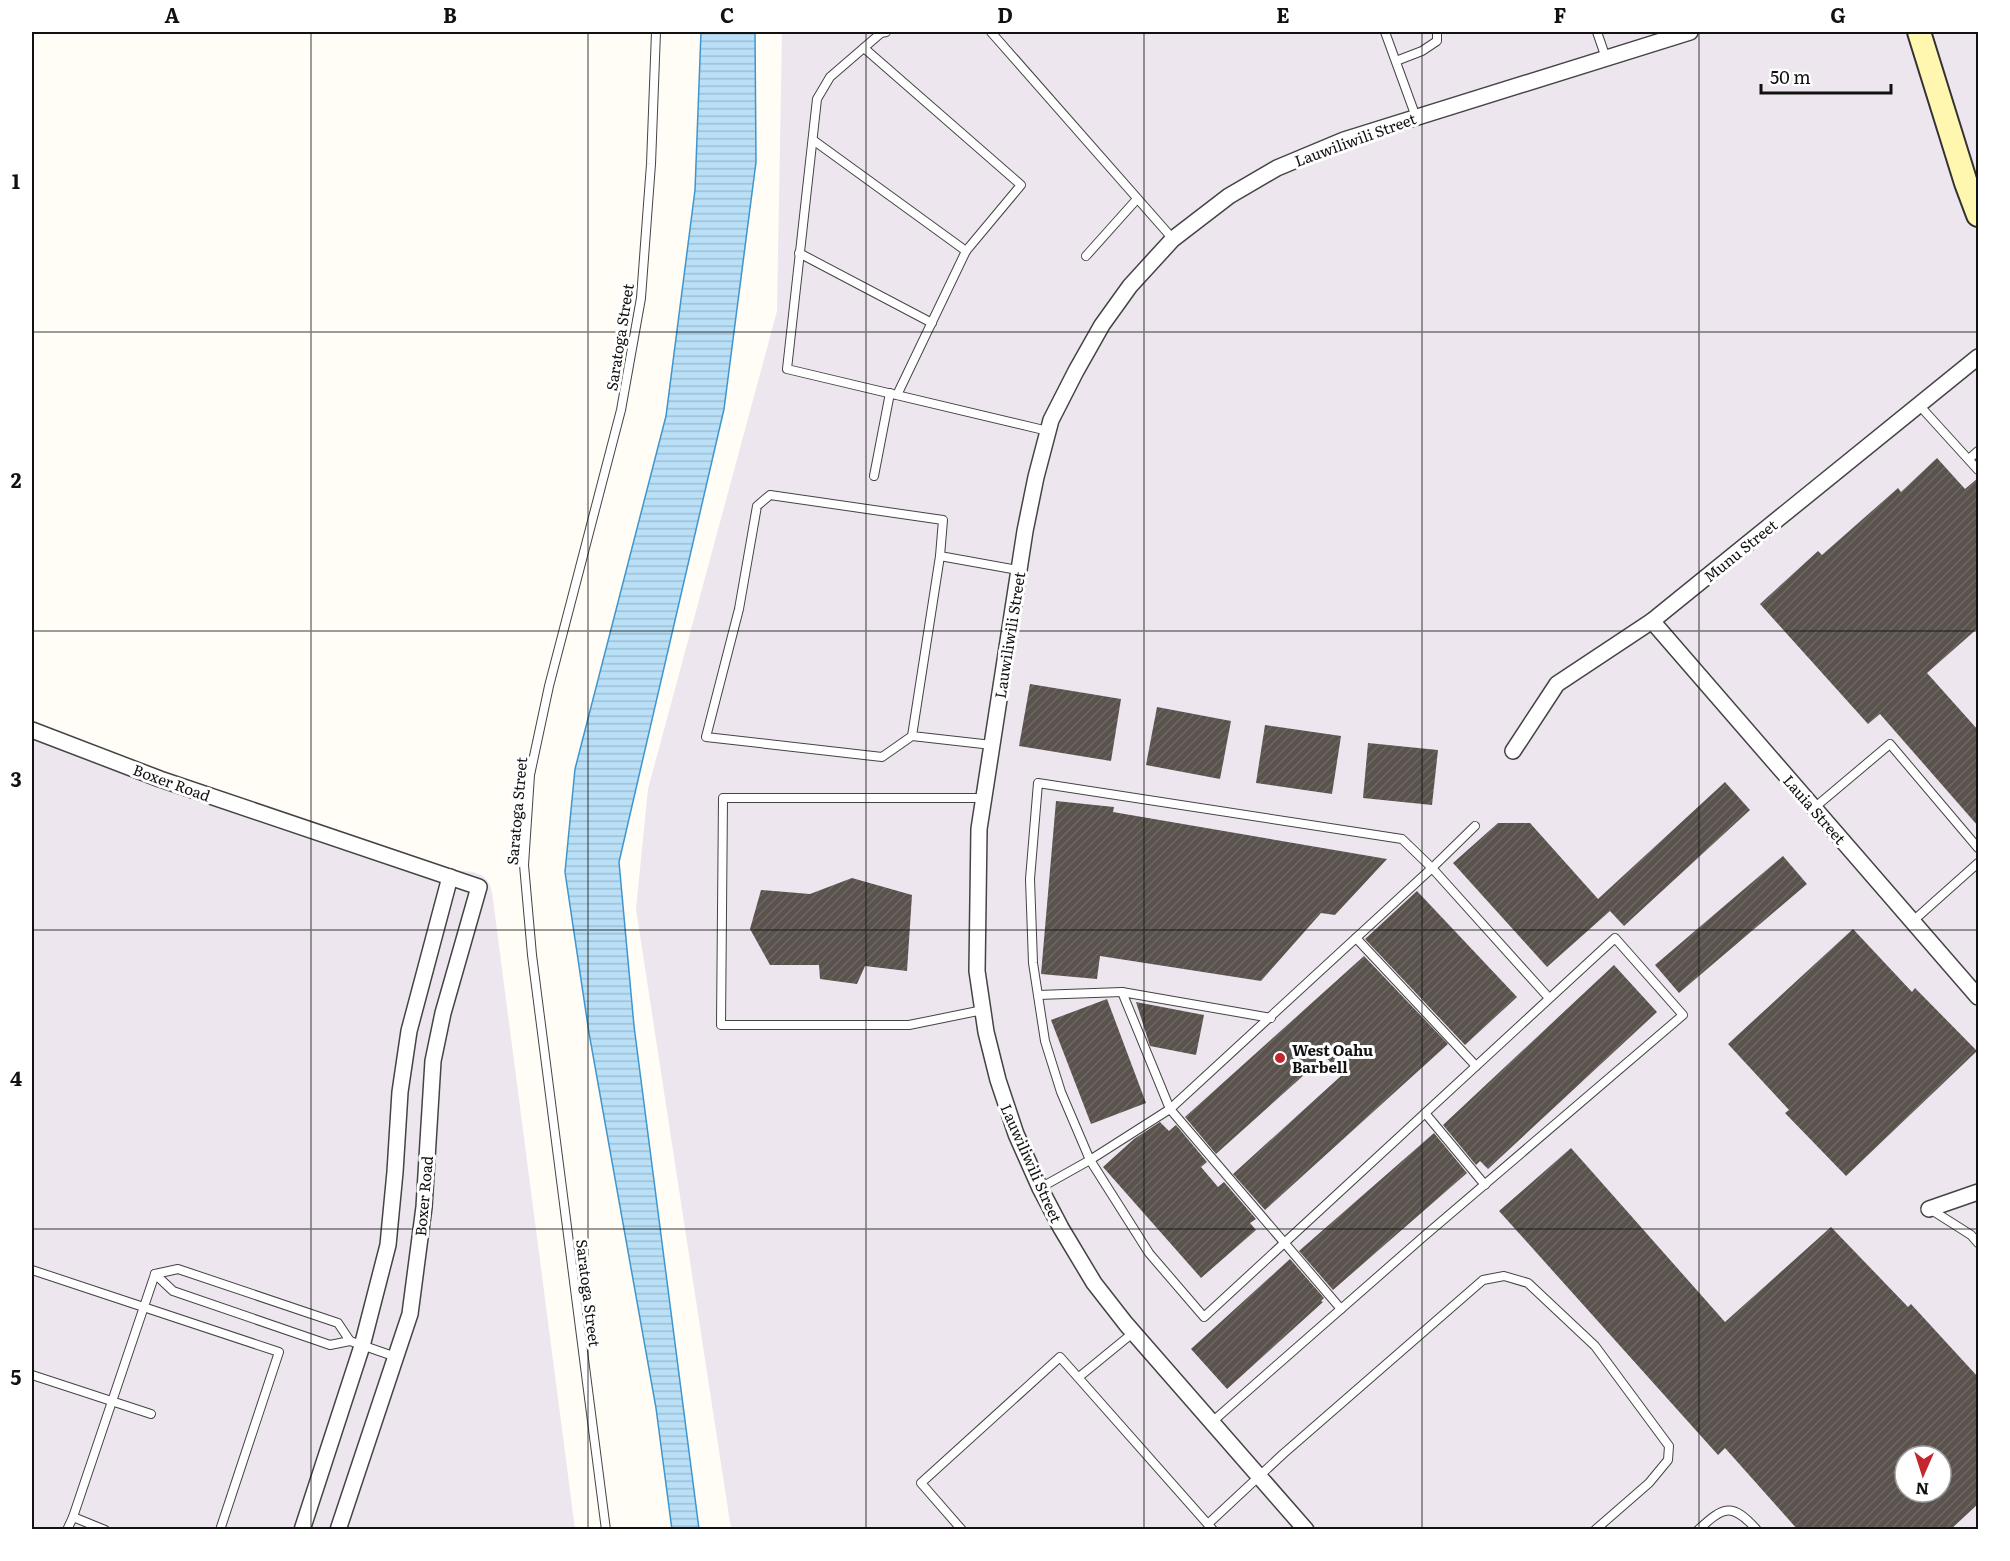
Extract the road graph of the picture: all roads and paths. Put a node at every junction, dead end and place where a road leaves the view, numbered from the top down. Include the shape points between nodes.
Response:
1 (656, 32) edge
2 (886, 32) edge
3 (991, 32) edge
4 (1385, 32) edge
5 (1437, 32) edge
6 (1597, 32) edge
7 (1690, 32) edge
8 (1919, 32) edge
9 (864, 48) junction
10 (1606, 58) junction
11 (1396, 61) junction
12 (1416, 117) junction
13 (813, 140) junction
14 (1137, 199) junction
15 (1978, 215) edge
16 (1173, 239) junction
17 (966, 250) junction
18 (799, 253) junction
19 (1086, 256) dead end
20 (932, 323) junction
21 (1978, 357) edge
22 (893, 394) junction
23 (1919, 405) junction
24 (1048, 430) junction
25 (1978, 451) edge
26 (1969, 459) junction
27 (1978, 470) edge
28 (874, 476) dead end
29 (940, 556) junction
30 (1018, 570) junction
31 (1652, 621) junction
32 (32, 730) edge
33 (912, 736) junction
34 (992, 745) junction
35 (1513, 752) dead end
36 (984, 798) junction
37 (1814, 808) junction
38 (1475, 826) dead end
39 (1978, 848) edge
40 (1978, 863) edge
41 (1432, 868) junction
42 (450, 877) junction
43 (1913, 921) junction
44 (1356, 938) junction
45 (1122, 992) junction
46 (1038, 995) junction
47 (1978, 997) edge
48 (1550, 998) junction
49 (983, 1010) junction
50 (1271, 1018) junction
51 (1476, 1066) junction
52 (1170, 1109) junction
53 (1425, 1113) junction
54 (1090, 1160) junction
55 (1485, 1185) junction
56 (1040, 1188) junction
57 (1978, 1192) edge
58 (1929, 1209) joint
59 (1285, 1243) junction
60 (1978, 1243) edge
61 (32, 1270) edge
62 (155, 1274) junction
63 (145, 1307) junction
64 (1341, 1309) junction
65 (1134, 1332) junction
66 (356, 1343) junction
67 (396, 1357) junction
68 (32, 1375) edge
69 (1079, 1377) junction
70 (112, 1403) junction
71 (151, 1414) dead end
72 (1212, 1422) junction
73 (1259, 1476) junction
74 (72, 1517) junction
75 (1211, 1527) edge
76 (68, 1530) edge
77 (105, 1530) edge
78 (220, 1530) edge
79 (302, 1530) edge
80 (338, 1530) edge
81 (606, 1530) edge
82 (962, 1530) edge
83 (1306, 1530) edge
84 (1595, 1530) edge
85 (1698, 1530) edge
86 (1757, 1530) edge

1 - 81 lane, Saratoga Street via 641,298 621,410 549,686 530,775 524,865 532,956
2 - 9 lane
3 - 14 lane
4 - 11 lane
5 - 11 lane via 1437,41 1430,47
6 - 10 lane
7 - 10 street, Lauwiliwili Street
8 - 15 street
9 - 13 lane via 830,77 817,99
9 - 17 lane via 1021,185
10 - 12 street, Lauwiliwili Street
11 - 12 lane
12 - 16 street, Lauwiliwili Street via 1344,140 1277,168 1229,196
13 - 17 lane
13 - 18 lane
14 - 16 lane
14 - 19 lane
16 - 24 street, Lauwiliwili Street via 1130,286 1102,325
17 - 20 lane
18 - 20 lane
18 - 22 lane via 787,369
20 - 22 lane
21 - 23 street, Munu Street
22 - 24 lane
22 - 28 lane
23 - 26 lane
23 - 31 street, Munu Street
24 - 30 street, Lauwiliwili Street
25 - 26 lane
26 - 27 lane
29 - 30 lane
29 - 33 lane
29 - 33 lane via 943,520 770,495 757,506 739,609 706,737 882,757
30 - 34 street, Lauwiliwili Street
31 - 35 street, Munu Street via 1557,684
31 - 37 street, Lauia Street
32 - 42 street, Boxer Road via 160,779
33 - 34 lane
34 - 36 street, Lauwiliwili Street
36 - 49 street, Lauwiliwili Street via 976,916 977,971
36 - 49 lane via 723,798 721,1025 909,1025
37 - 39 lane via 1890,744
37 - 43 street, Lauia Street
38 - 41 lane
40 - 43 lane
41 - 44 lane
41 - 46 lane via 1402,839 1038,783 1030,879
41 - 48 lane
42 - 66 street, Boxer Road via 409,1031 388,1245
42 - 67 street, Boxer Road via 479,887 433,1061 424,1207 410,1314
43 - 47 street, Lauia Street
44 - 50 lane
44 - 51 lane
45 - 46 lane
45 - 50 lane
45 - 52 lane
46 - 54 lane via 1045,1041 1060,1092
48 - 51 lane
48 - 55 lane via 1615,938 1683,1016
49 - 56 street, Lauwiliwili Street via 998,1080
50 - 52 lane
51 - 53 lane
52 - 54 lane
52 - 59 lane
53 - 55 lane
53 - 59 lane
54 - 56 lane
54 - 59 lane via 1149,1254 1204,1317
55 - 64 lane
56 - 65 street, Lauwiliwili Street via 1094,1283
57 - 58 street
58 - 60 lane
59 - 64 lane
61 - 63 lane
62 - 63 lane
62 - 66 lane via 172,1291 330,1345
62 - 66 lane via 178,1269 338,1323
63 - 70 lane
63 - 78 lane via 279,1353
64 - 72 lane
65 - 69 lane
65 - 72 street, Lauwiliwili Street
66 - 67 lane
66 - 79 street, Boxer Road
67 - 80 street, Boxer Road
68 - 70 lane
69 - 75 lane
69 - 82 lane via 1060,1357 921,1482
70 - 71 lane
70 - 74 lane
72 - 73 street, Lauwiliwili Street
73 - 75 lane
73 - 83 street, Lauwiliwili Street
73 - 84 lane via 1483,1280 1504,1276 1528,1283 1595,1346 1669,1446 1668,1460 1649,1483
74 - 76 lane
74 - 77 lane
85 - 86 lane via 1716,1513 1731,1510 1744,1515

